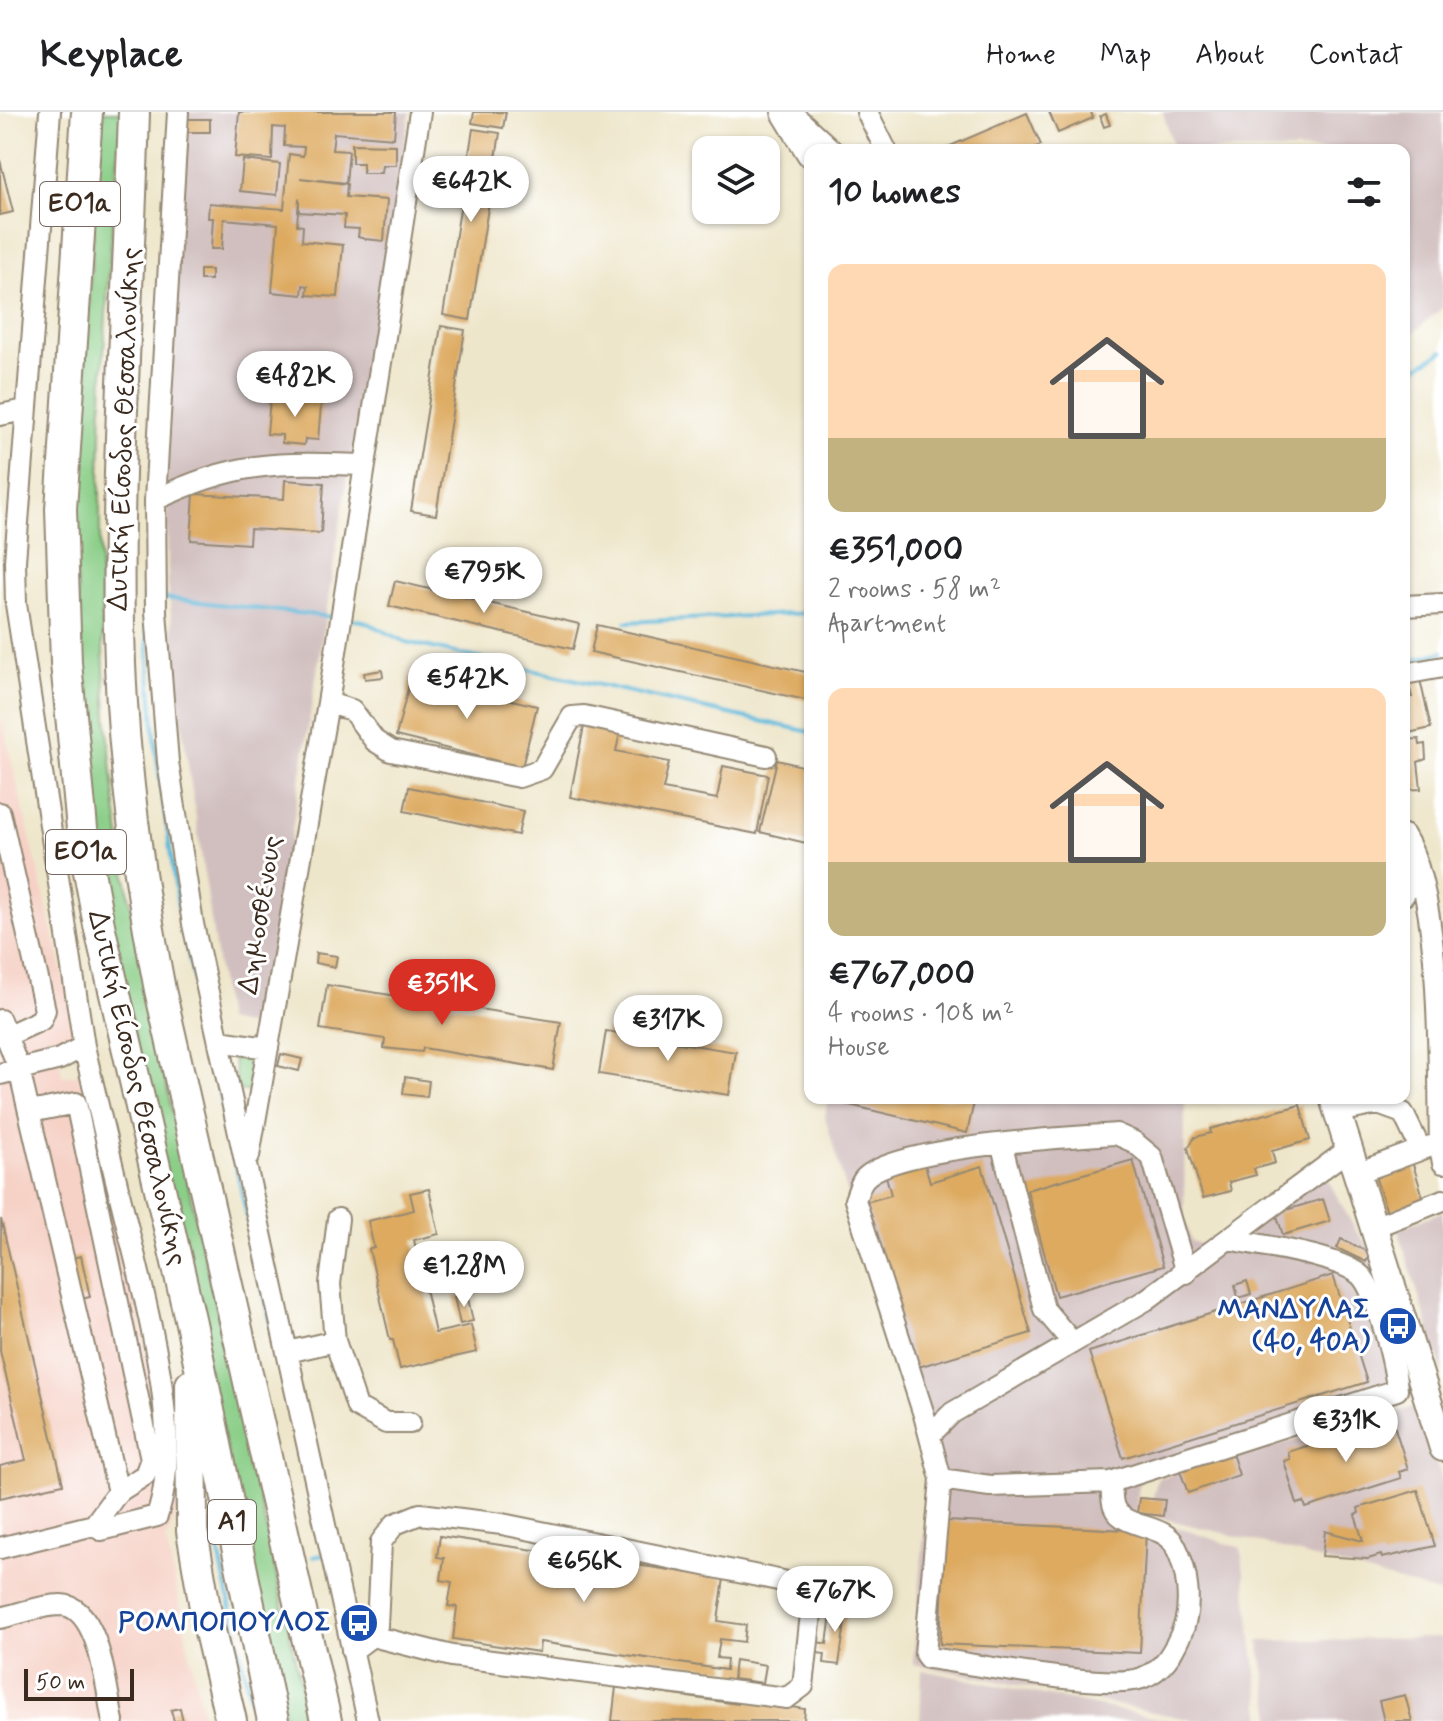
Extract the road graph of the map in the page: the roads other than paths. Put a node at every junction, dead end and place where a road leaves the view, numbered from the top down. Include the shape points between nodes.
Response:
1 (50, 112) edge
2 (73, 112) edge
3 (87, 112) edge
4 (134, 112) edge
5 (150, 112) edge
6 (178, 112) edge
7 (420, 112) edge
8 (788, 112) edge
9 (867, 112) edge
10 (805, 144) edge
11 (825, 144) edge
12 (883, 144) edge
13 (131, 220) junction
14 (73, 296) junction
15 (25, 410) junction
16 (0, 415) edge
17 (365, 465) junction
18 (155, 500) junction
19 (1443, 604) edge
20 (1410, 606) edge
21 (1443, 667) edge
22 (1410, 673) edge
23 (328, 703) junction
24 (766, 756) dead end
25 (0, 813) edge
26 (1410, 845) edge
27 (2, 1028) edge
28 (219, 1041) junction
29 (84, 1046) junction
30 (268, 1048) junction
31 (10, 1072) edge
32 (1335, 1105) edge
33 (30, 1112) junction
34 (1002, 1146) junction
35 (1436, 1150) edge
36 (1353, 1161) junction
37 (247, 1168) junction
38 (1443, 1200) edge
39 (338, 1219) dead end
40 (1374, 1227) junction
41 (1228, 1239) junction
42 (1186, 1273) junction
43 (191, 1323) junction
44 (335, 1341) junction
45 (1072, 1342) junction
46 (288, 1352) junction
47 (410, 1423) dead end
48 (930, 1435) junction
49 (1443, 1448) edge
50 (941, 1479) junction
51 (1111, 1482) junction
52 (118, 1492) junction
53 (94, 1525) junction
54 (0, 1548) edge
55 (0, 1618) edge
56 (372, 1636) junction
57 (352, 1651) junction
58 (113, 1721) edge
59 (231, 1721) edge
60 (273, 1721) edge
61 (326, 1721) edge
62 (368, 1721) edge

1 - 15 street
2 - 14 highway
3 - 14 highway, Δυτική Είσοδος Θεσσαλονίκης / ΕΟ1α
4 - 13 highway, ΕΟ1α
5 - 13 highway
6 - 18 street
7 - 17 street, Δημοσθένους
8 - 10 main road
8 - 11 street
9 - 12 street
13 - 61 highway, Δυτική Είσοδος Θεσσαλονίκης / ΕΟ1α via 119,631 138,868 160,990
14 - 43 highway, Δυτική Είσοδος Θεσσαλονίκης / ΕΟ1α via 61,509 66,663 82,825 99,925
15 - 16 street
15 - 29 street via 16,604
17 - 18 street via 249,466 200,478
17 - 23 street, Δημοσθένους
18 - 28 street via 156,612 178,843
19 - 20 street
21 - 22 street
23 - 24 street via 352,710 382,747 519,777 542,769 572,717
23 - 30 street, Δημοσθένους
25 - 27 street via 45,1010 41,1020
26 - 35 street via 1420,861 1438,977
27 - 31 street
28 - 30 street
28 - 37 street
29 - 31 street via 60,1059
29 - 53 street via 150,1322 161,1383 166,1493 157,1516 101,1530
30 - 37 street, Δημοσθένους
31 - 33 street
32 - 35 street via 1378,1104 1403,1113
32 - 36 main road
33 - 52 street
33 - 52 street via 76,1103 151,1449 145,1475
34 - 42 street via 1116,1134 1134,1142 1152,1157
34 - 45 street via 1044,1309
34 - 48 street via 924,1155 881,1168 864,1178 855,1200
35 - 36 street
36 - 40 main road
36 - 41 street
37 - 46 street, Δημοσθένους
38 - 40 street
39 - 44 street via 330,1284
40 - 49 main road
41 - 42 street
41 - 51 street via 1302,1253 1344,1266 1362,1278 1382,1324 1397,1390
42 - 45 street
43 - 59 highway via 192,1531
43 - 60 highway, Δυτική Είσοδος Θεσσαλονίκης / Α1
44 - 46 street
44 - 47 street via 357,1407 386,1423
45 - 48 street via 952,1413
46 - 57 street, Δημοσθένους
48 - 50 street
50 - 51 street via 990,1486
50 - 51 street via 928,1658 1104,1682 1140,1679 1164,1665 1188,1620 1185,1570 1173,1541 1122,1517 1114,1507
52 - 53 street
53 - 54 street
55 - 58 street via 62,1605 85,1616
56 - 56 street via 377,1626 381,1542 395,1524 420,1514 502,1524 783,1581 806,1595 811,1614 803,1686 787,1698 452,1656
56 - 57 street
57 - 62 street, Δημοσθένους

